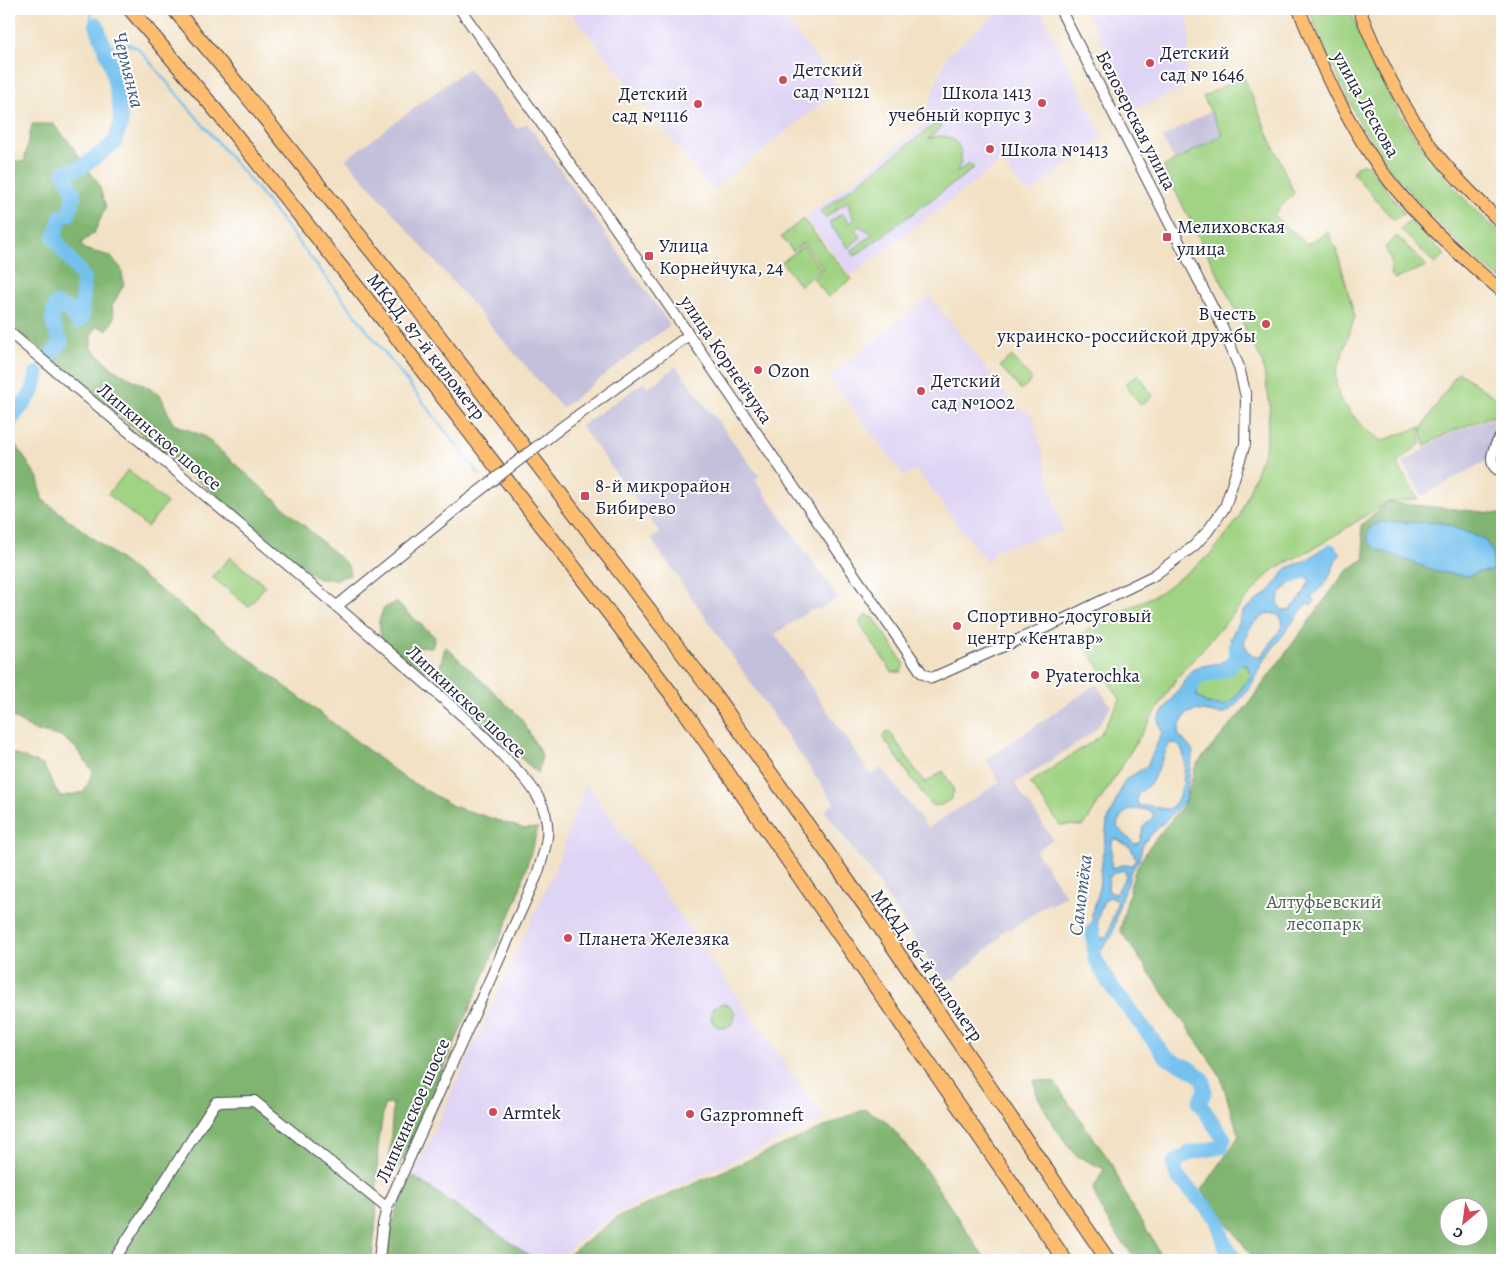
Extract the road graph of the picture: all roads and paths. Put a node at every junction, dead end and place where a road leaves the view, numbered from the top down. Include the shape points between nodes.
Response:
1 (130, 9) edge
2 (174, 9) edge
3 (460, 9) edge
4 (1060, 9) edge
5 (1299, 9) edge
6 (1359, 9) edge
7 (1502, 223) edge
8 (1502, 291) edge
9 (9, 332) edge
10 (689, 335) junction
11 (1502, 435) edge
12 (1502, 471) edge
13 (337, 606) junction
14 (932, 678) joint
15 (713, 692) joint
16 (387, 1208) junction
17 (114, 1260) edge
18 (379, 1260) edge
19 (1065, 1260) edge
20 (1108, 1260) edge

1 - 19 highway, МКАД, 87-й километр via 385,322 686,713
2 - 15 highway, МКАД, 87-й километр via 418,309
3 - 10 street, улица Корнейчука
4 - 14 street, Белозерская улица via 1222,326 1239,367 1246,397 1244,444 1225,507 1194,546 1153,576
5 - 8 main road, улица Лескова via 1315,50 1350,120 1390,182 1455,251
6 - 7 main road, улица Лескова via 1393,84 1428,142
9 - 13 street, Липкинское шоссе
10 - 13 street, bridge via 566,424
10 - 14 street, улица Корнейчука via 922,673
11 - 12 street via 1492,461 1492,466
13 - 16 street, Липкинское шоссе via 488,739 538,797 548,825 544,851 529,895
15 - 20 highway, МКАД, 86-й километр via 864,904
16 - 17 street via 254,1101 216,1102
16 - 18 street, Липкинское шоссе

